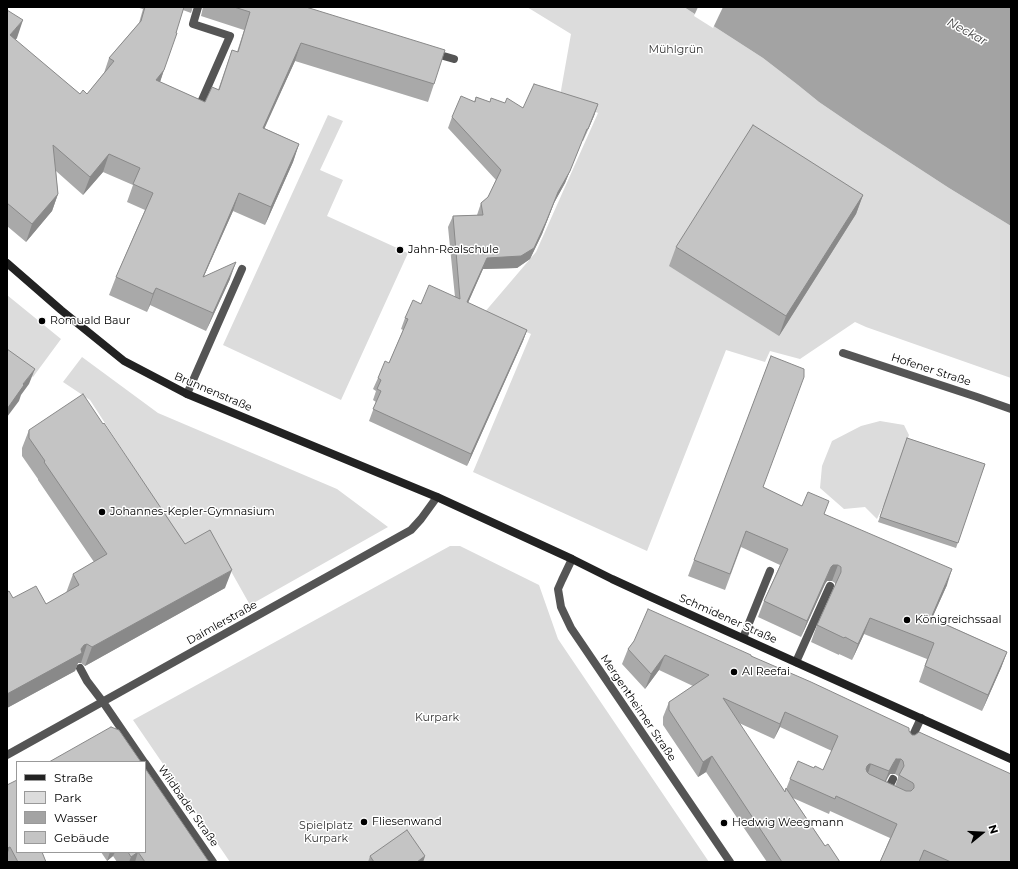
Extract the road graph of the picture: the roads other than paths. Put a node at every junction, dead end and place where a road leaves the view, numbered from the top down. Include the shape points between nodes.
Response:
1 (198, 7) edge
2 (427, 51) edge
3 (454, 59) dead end
4 (198, 109) edge
5 (7, 263) edge
6 (242, 269) dead end
7 (843, 353) dead end
8 (187, 394) junction
9 (1011, 409) edge
10 (437, 497) junction
11 (572, 558) junction
12 (770, 571) dead end
13 (830, 586) edge
14 (743, 638) junction
15 (796, 662) junction
16 (80, 668) edge
17 (103, 702) junction
18 (921, 718) junction
19 (909, 745) edge
20 (7, 755) edge
21 (1011, 759) edge
22 (144, 761) edge
23 (146, 764) edge
24 (893, 779) edge
25 (886, 793) edge
26 (213, 862) edge
27 (730, 862) edge

1 - 4 street via 193,24 230,36
2 - 3 street
5 - 8 main road, Brunnenstraße via 124,361
6 - 8 street
7 - 9 street, Hofener Straße
8 - 10 main road, Brunnenstraße
10 - 11 main road, Schmidener Straße
10 - 17 street, Daimlerstraße via 411,530
11 - 14 main road, Schmidener Straße via 612,579
11 - 27 street, Mergentheimer Straße via 558,589 561,607 571,628
12 - 14 street
13 - 15 street
14 - 15 main road, Schmidener Straße
15 - 18 main road, Schmidener Straße
16 - 17 street, Wildbader Straße via 87,682
17 - 20 street, Daimlerstraße
17 - 22 street, Wildbader Straße
18 - 19 street
18 - 21 main road, Schmidener Straße
23 - 26 street, Wildbader Straße
24 - 25 street

